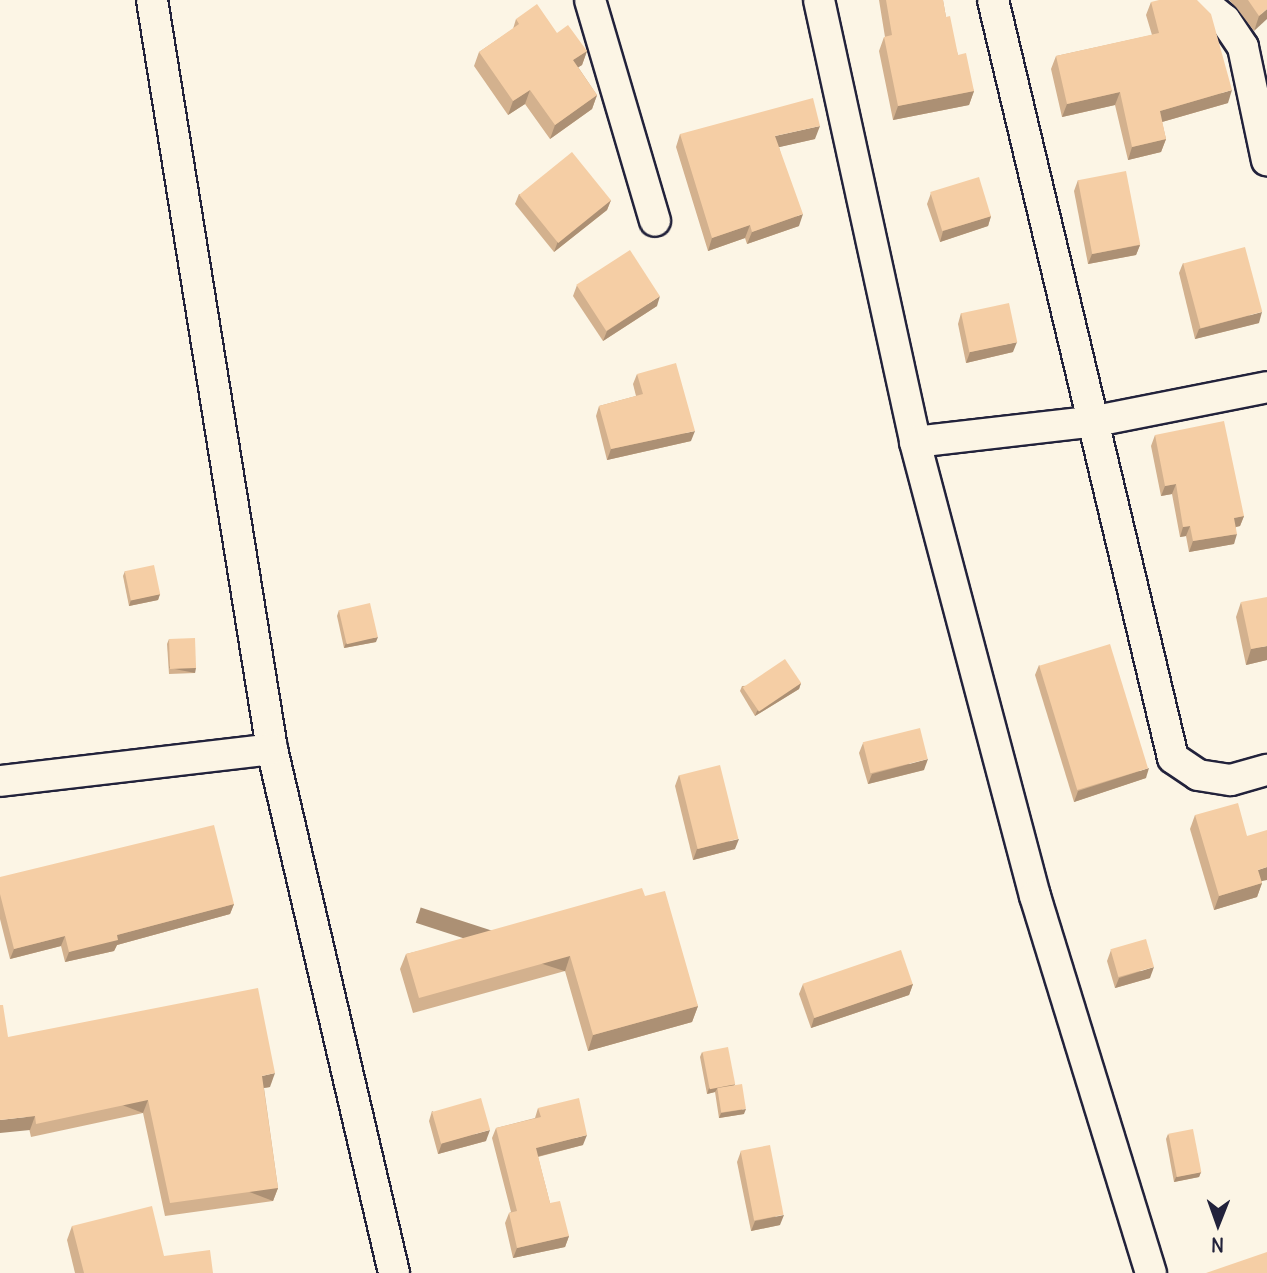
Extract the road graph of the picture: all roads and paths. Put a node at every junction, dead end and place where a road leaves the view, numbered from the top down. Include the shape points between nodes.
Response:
1 (152, 0) edge
2 (590, 0) edge
3 (819, 0) edge
4 (993, 0) edge
5 (1200, 0) edge
6 (1267, 161) edge
7 (655, 221) dead end
8 (1267, 387) edge
9 (1096, 421) junction
10 (915, 442) junction
11 (272, 749) junction
12 (1267, 770) edge
13 (0, 781) edge
14 (394, 1273) edge
15 (1151, 1273) edge

1 - 11 street
2 - 7 street
3 - 10 street
4 - 9 street
5 - 6 street via 1225,20 1243,47
8 - 9 street
9 - 10 street
9 - 12 street via 1173,758 1198,775 1231,780
10 - 15 street via 1035,896
11 - 13 street
11 - 14 street

